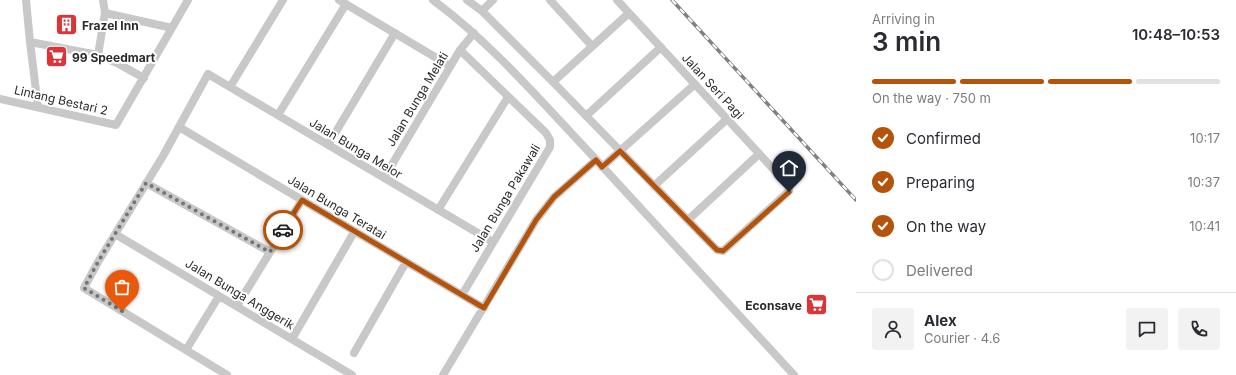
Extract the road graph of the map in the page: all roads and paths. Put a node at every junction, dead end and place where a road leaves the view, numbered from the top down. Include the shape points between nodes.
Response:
1 (26, 0) edge
2 (104, 0) edge
3 (188, 0) edge
4 (282, 0) edge
5 (433, 0) edge
6 (467, 0) edge
7 (493, 0) edge
8 (550, 0) edge
9 (618, 0) edge
10 (343, 2) edge
11 (482, 11) junction
12 (105, 13) junction
13 (629, 13) junction
14 (172, 28) junction
15 (395, 33) junction
16 (474, 33) junction
17 (30, 42) junction
18 (592, 46) junction
19 (661, 47) junction
20 (460, 50) junction
21 (98, 55) junction
22 (450, 66) junction
23 (144, 78) junction
24 (553, 82) junction
25 (695, 84) junction
26 (230, 86) junction
27 (508, 97) junction
28 (0, 99) edge
29 (38, 108) junction
30 (278, 115) junction
31 (586, 116) junction
32 (727, 119) junction
33 (179, 127) junction
34 (328, 145) junction
35 (620, 151) junction
36 (759, 154) junction
37 (596, 160) junction
38 (602, 167) junction
39 (384, 178) junction
40 (146, 183) junction
41 (654, 186) junction
42 (302, 200) junction
43 (438, 210) junction
44 (688, 220) junction
45 (115, 234) junction
46 (353, 234) dead end
47 (493, 242) junction
48 (270, 252) junction
49 (406, 262) junction
50 (462, 295) junction
51 (219, 296) junction
52 (237, 306) junction
53 (484, 308) junction
54 (292, 339) junction
55 (186, 350) junction
56 (354, 353) dead end
57 (227, 375) edge
58 (352, 375) edge
59 (443, 375) edge
60 (794, 375) edge

1 - 17 street
2 - 12 street
3 - 14 street
4 - 26 street
5 - 16 street
6 - 11 street
7 - 11 street
8 - 18 street
9 - 13 street, Jalan Seri Pagi
10 - 15 street
10 - 30 street
11 - 24 street
12 - 14 street
12 - 21 street
13 - 18 street
13 - 19 street, Jalan Seri Pagi
14 - 23 street
15 - 22 street
15 - 34 street
16 - 20 street, Jalan Bunga Melati
16 - 37 street
17 - 21 street
17 - 29 street
18 - 24 street
19 - 25 street, Jalan Seri Pagi
19 - 31 street
20 - 22 street, Jalan Bunga Melati
20 - 27 street, Jalan Bunga Pakawali
21 - 23 street via 117,62
22 - 39 street, Jalan Bunga Melati
23 - 29 street, Lintang Bestari 2 via 116,125
24 - 31 street
25 - 32 street, Jalan Seri Pagi
25 - 35 street
26 - 30 street, Jalan Bunga Melor
26 - 33 street, Jalan Bunga Melor via 208,74
27 - 43 street
27 - 47 street, Jalan Bunga Pakawali via 546,133 550,147
28 - 29 street, Lintang Bestari 2
30 - 34 street, Jalan Bunga Melor
31 - 35 street
32 - 36 street, Jalan Seri Pagi
32 - 41 street
33 - 40 street
33 - 42 street, Jalan Bunga Teratai
34 - 39 street, Jalan Bunga Melor
35 - 38 street
35 - 41 street
36 - 44 street
36 - 44 street, Jalan Seri Pagi via 789,186 789,192 723,251 717,250
37 - 38 street
37 - 53 street via 554,197 536,220
38 - 60 street
39 - 43 street, Jalan Bunga Melor
40 - 45 street
40 - 48 street
41 - 44 street
42 - 48 street
42 - 49 street, Jalan Bunga Teratai
43 - 47 street, Jalan Bunga Melor
45 - 51 street, Jalan Bunga Anggerik
45 - 55 street via 84,288
46 - 54 street
47 - 50 street, Jalan Bunga Pakawali
48 - 52 street
49 - 50 street, Jalan Bunga Teratai
49 - 56 street
50 - 53 street, Jalan Bunga Teratai
51 - 52 street, Jalan Bunga Anggerik
51 - 55 street
52 - 54 street, Jalan Bunga Anggerik
53 - 59 street
54 - 58 street, Jalan Bunga Anggerik
55 - 57 street

